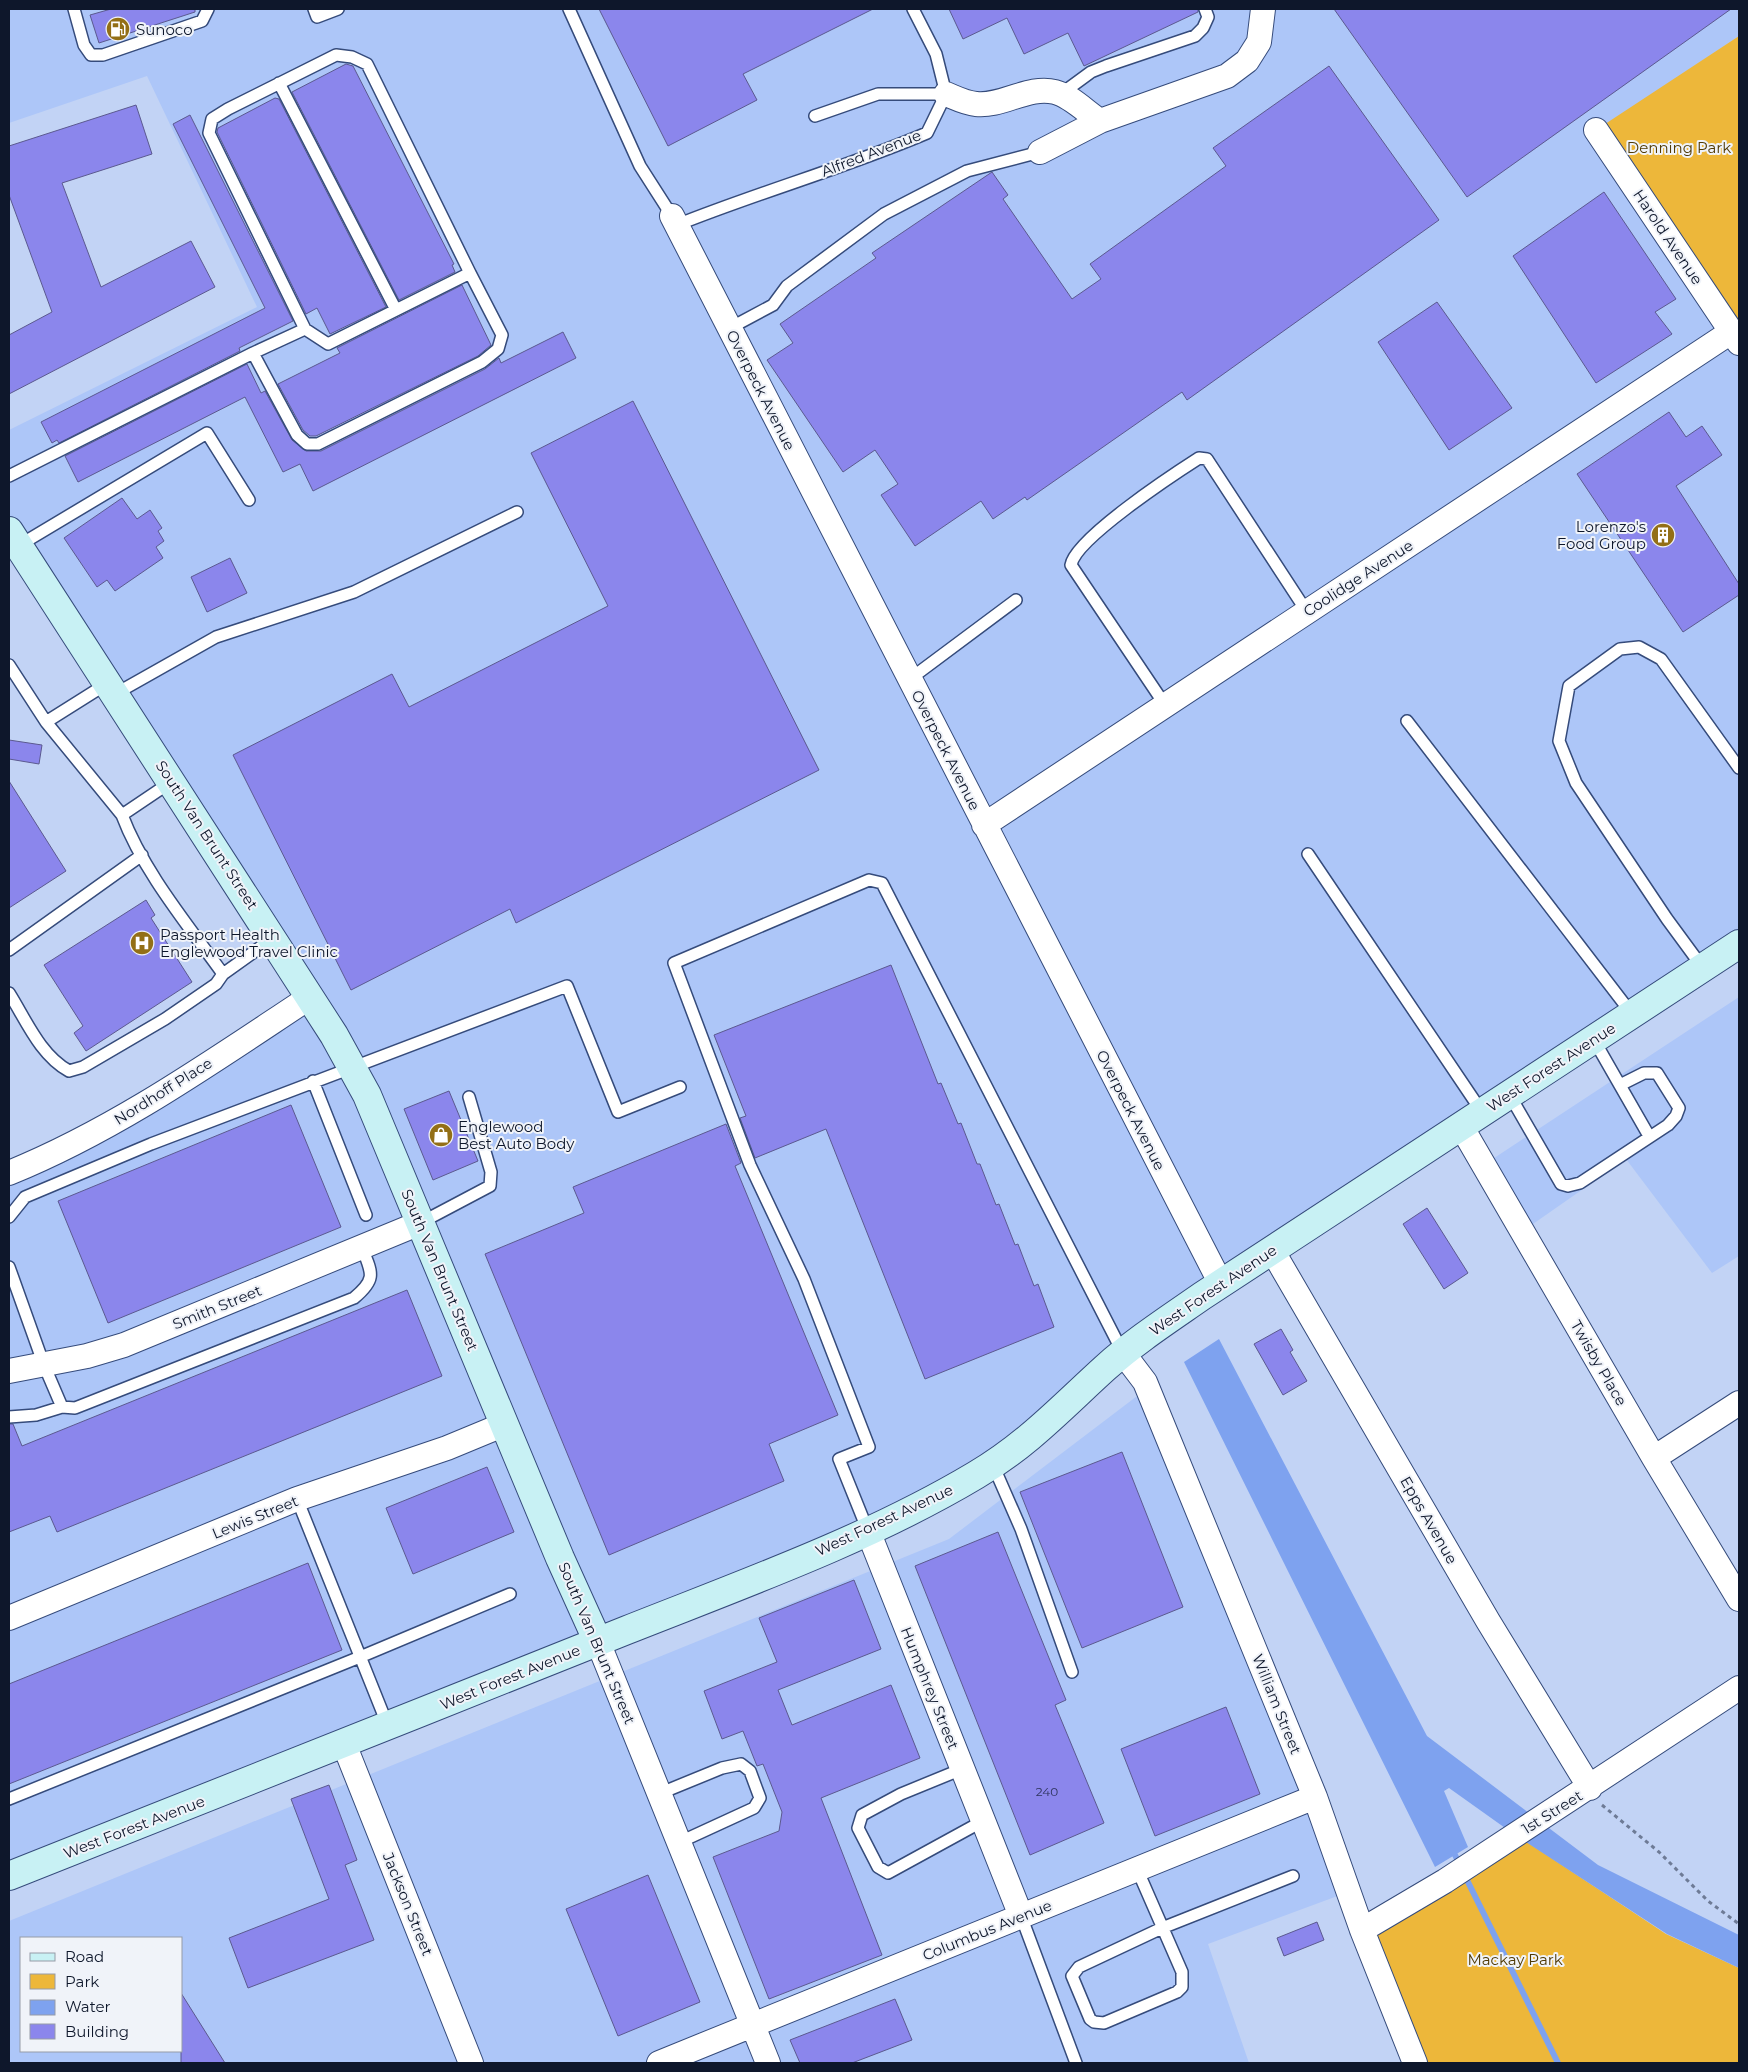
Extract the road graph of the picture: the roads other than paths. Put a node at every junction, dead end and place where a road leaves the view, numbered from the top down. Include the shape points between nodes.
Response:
1 (74, 9) edge
2 (208, 9) edge
3 (314, 9) edge
4 (338, 9) edge
5 (570, 9) edge
6 (913, 9) edge
7 (1205, 9) edge
8 (1263, 9) edge
9 (280, 83) junction
10 (946, 94) junction
11 (1061, 94) junction
12 (815, 116) dead end
13 (1100, 121) junction
14 (1596, 130) dead end
15 (1040, 152) joint
16 (674, 220) junction
17 (470, 273) junction
18 (396, 310) junction
19 (730, 328) junction
20 (306, 329) junction
21 (1735, 338) edge
22 (253, 353) junction
23 (9, 476) edge
24 (249, 500) dead end
25 (517, 512) dead end
26 (14, 538) edge
27 (1016, 600) dead end
28 (1307, 612) junction
29 (9, 665) edge
30 (910, 679) junction
31 (112, 688) junction
32 (1165, 705) junction
33 (1407, 720) dead end
34 (46, 722) junction
35 (1739, 768) edge
36 (172, 781) junction
37 (122, 815) junction
38 (984, 825) junction
39 (1308, 854) dead end
40 (142, 855) junction
41 (273, 938) junction
42 (1739, 944) edge
43 (9, 950) edge
44 (1703, 968) junction
45 (223, 974) junction
46 (9, 993) edge
47 (310, 997) junction
48 (1632, 1014) junction
49 (1594, 1039) junction
50 (353, 1066) junction
51 (314, 1081) junction
52 (1620, 1086) junction
53 (680, 1087) dead end
54 (1510, 1094) junction
55 (469, 1097) dead end
56 (1471, 1119) junction
57 (1649, 1136) junction
58 (9, 1173) edge
59 (366, 1215) dead end
60 (9, 1217) edge
61 (420, 1223) junction
62 (362, 1248) junction
63 (1272, 1250) junction
64 (9, 1267) edge
65 (1211, 1290) junction
66 (1123, 1353) junction
67 (44, 1365) junction
68 (9, 1371) edge
69 (1739, 1402) edge
70 (62, 1407) junction
71 (9, 1417) edge
72 (505, 1424) junction
73 (1654, 1458) junction
74 (994, 1465) junction
75 (297, 1499) junction
76 (868, 1531) junction
77 (510, 1594) dead end
78 (1739, 1598) edge
79 (9, 1618) edge
80 (598, 1642) junction
81 (360, 1657) junction
82 (1072, 1672) dead end
83 (1739, 1688) edge
84 (388, 1726) junction
85 (344, 1744) junction
86 (962, 1769) junction
87 (1590, 1788) junction
88 (661, 1793) junction
89 (1315, 1797) junction
90 (9, 1799) edge
91 (983, 1821) junction
92 (680, 1842) junction
93 (1137, 1869) junction
94 (11, 1872) edge
95 (1293, 1876) dead end
96 (1021, 1916) junction
97 (1162, 1928) junction
98 (1362, 1930) junction
99 (753, 2026) junction
100 (471, 2063) edge
101 (659, 2063) edge
102 (768, 2063) edge
103 (1076, 2063) edge
104 (1415, 2063) edge

1 - 2 lane via 84,45 91,54 103,55 202,20
3 - 4 lane via 317,17
5 - 16 lane via 640,166
6 - 10 lane via 936,54
7 - 11 lane via 1208,17 1195,36 1091,72
8 - 13 street via 1259,42 1247,60 1232,72 1218,81
9 - 17 lane via 336,55 352,57 367,64
9 - 18 lane
9 - 20 lane via 212,119 209,133
10 - 11 street via 976,104 1004,101 1036,92
10 - 12 lane via 878,94
10 - 16 lane, Alfred Avenue via 926,134 875,155
11 - 13 street
13 - 15 street
14 - 21 street, Harold Avenue
15 - 19 lane via 966,171 884,214 787,286 772,305
16 - 19 street, Overpeck Avenue
17 - 18 lane
17 - 22 lane via 502,335 498,349 482,362 318,444 307,444 297,435
18 - 20 lane via 328,344
19 - 30 street, Overpeck Avenue
20 - 22 lane
21 - 28 street, Coolidge Avenue
22 - 23 lane
24 - 26 lane via 207,434
25 - 31 lane via 354,592 216,637
26 - 31 street, South Van Brunt Street
27 - 30 lane
28 - 32 street, Coolidge Avenue
28 - 32 lane via 1207,459 1199,458 1140,497 1072,559 1071,566
29 - 34 lane
30 - 38 street, Overpeck Avenue
31 - 34 lane
31 - 36 street, South Van Brunt Street
32 - 38 street, Coolidge Avenue
33 - 48 lane
34 - 37 lane
35 - 44 lane via 1661,659 1639,647 1620,649 1569,686 1559,741 1576,784 1666,919
36 - 37 lane
36 - 41 street, South Van Brunt Street
37 - 40 lane
38 - 65 street, Overpeck Avenue
39 - 56 lane
40 - 43 lane
40 - 45 lane via 168,898
41 - 45 lane
41 - 47 street, South Van Brunt Street
42 - 44 street, West Forest Avenue
44 - 48 street, West Forest Avenue
45 - 46 lane via 216,984 165,1019 83,1067 69,1071 56,1064 40,1045
47 - 50 street, South Van Brunt Street
47 - 58 street, Nordhoff Place via 111,1124
48 - 49 street, West Forest Avenue
49 - 52 lane
49 - 54 street, West Forest Avenue
50 - 51 lane
50 - 53 lane via 567,986 618,1112
50 - 61 street, South Van Brunt Street
51 - 59 lane
51 - 60 lane via 25,1197
52 - 57 lane
52 - 57 lane via 1644,1073 1657,1073 1679,1108 1668,1124
54 - 56 street, West Forest Avenue
54 - 57 lane via 1561,1184 1580,1183
55 - 61 lane via 491,1172 490,1186
56 - 63 street, West Forest Avenue
56 - 73 street, Twisby Place
61 - 62 street, Smith Street
61 - 72 street, South Van Brunt Street
62 - 67 street, Smith Street via 124,1344
62 - 70 lane via 372,1273 368,1286 354,1298 75,1408
63 - 65 street, West Forest Avenue
63 - 87 street, Epps Avenue via 1488,1621
64 - 67 lane
65 - 66 street, West Forest Avenue
66 - 74 street, West Forest Avenue via 1046,1425
66 - 76 lane, Humphrey Street via 882,882 869,880 674,963 750,1165 804,1279 869,1447 839,1459
66 - 89 street, William Street via 1145,1382
67 - 68 street, Smith Street
67 - 70 lane
69 - 73 street
70 - 71 lane via 36,1415
72 - 75 street, Lewis Street via 447,1448
72 - 80 street, South Van Brunt Street
73 - 78 street, Twisby Place
74 - 76 street, West Forest Avenue via 912,1511
74 - 82 lane via 1021,1529
75 - 79 street, Lewis Street
75 - 81 lane
76 - 80 street, West Forest Avenue
76 - 86 street, Humphrey Street
77 - 81 lane
80 - 84 street, West Forest Avenue
80 - 88 street, South Van Brunt Street
81 - 84 lane
81 - 90 lane
83 - 87 street, 1st Street
84 - 85 street, West Forest Avenue
85 - 94 street, West Forest Avenue
85 - 100 street, Jackson Street
86 - 91 street, Humphrey Street
86 - 91 lane via 901,1794 862,1815 858,1828 878,1867 888,1873
87 - 98 street, 1st Street
88 - 92 street, South Van Brunt Street
88 - 92 lane via 722,1768 741,1764 750,1771 760,1798 754,1808
89 - 93 street, Columbus Avenue
89 - 98 street, William Street
91 - 96 street, Humphrey Street
92 - 99 street, South Van Brunt Street
93 - 96 street, Columbus Avenue
93 - 97 lane
95 - 97 lane
96 - 99 street, Columbus Avenue
96 - 103 lane
97 - 97 lane via 1182,1972 1182,1987 1104,2023 1090,2019 1073,1982 1074,1972 1090,1961
98 - 104 street, William Street
99 - 101 street, Columbus Avenue
99 - 102 street, South Van Brunt Street

